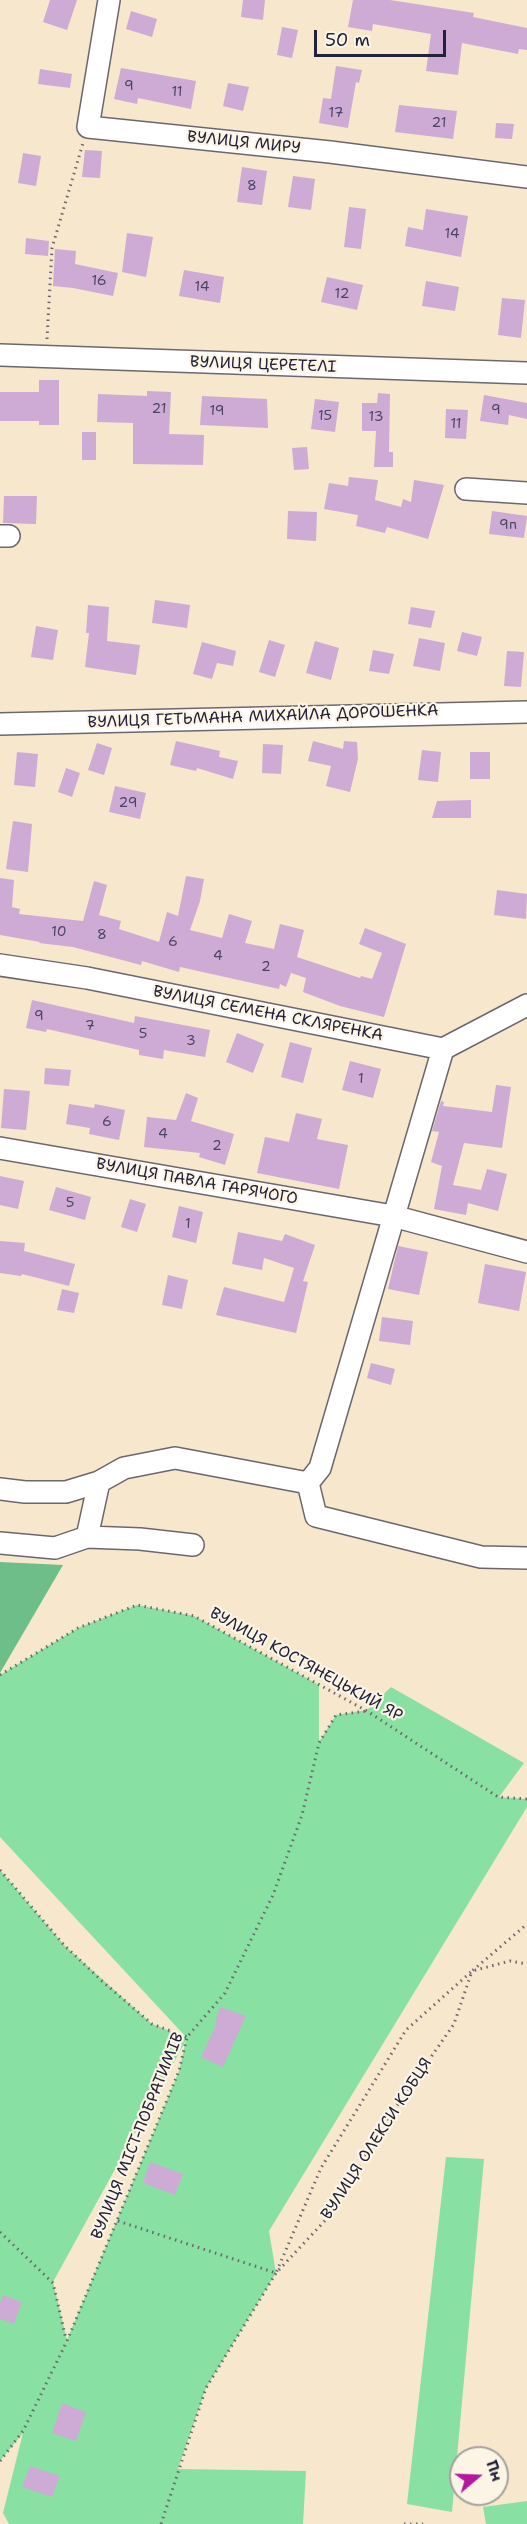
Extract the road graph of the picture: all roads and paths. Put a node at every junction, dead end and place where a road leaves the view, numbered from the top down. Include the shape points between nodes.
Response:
1 (109, 0) edge
2 (88, 127) junction
3 (527, 177) edge
4 (0, 355) edge
5 (46, 358) junction
6 (527, 373) edge
7 (466, 489) dead end
8 (527, 493) edge
9 (527, 712) edge
10 (0, 724) edge
11 (0, 965) edge
12 (527, 1005) edge
13 (443, 1049) junction
14 (0, 1148) edge
15 (393, 1216) junction
16 (527, 1252) edge
17 (99, 1482) junction
18 (308, 1483) junction
19 (0, 1489) edge
20 (87, 1537) junction
21 (0, 1543) edge
22 (193, 1545) dead end
23 (527, 1558) edge
24 (0, 1675) edge
25 (367, 1710) junction
26 (527, 1800) edge
27 (0, 1870) edge
28 (527, 1924) edge
29 (527, 1964) edge
30 (472, 1971) junction
31 (188, 2037) junction
32 (118, 2221) junction
33 (0, 2232) edge
34 (276, 2273) junction
35 (67, 2341) junction
36 (0, 2461) edge
37 (161, 2524) edge
38 (404, 2524) edge
39 (423, 2524) edge

1 - 2 street
2 - 3 street, ВУЛИЦЯ МИРУ
2 - 5 path via 52,248
4 - 5 street, ВУЛИЦЯ ЦЕРЕТЕЛІ
5 - 6 street, ВУЛИЦЯ ЦЕРЕТЕЛІ
7 - 8 street
9 - 10 street, ВУЛИЦЯ ГЕТЬМАНА МИХАЙЛА ДОРОШЕНКА
11 - 13 street, ВУЛИЦЯ СЕМЕНА СКЛЯРЕНКА via 87,978
12 - 13 street
13 - 15 street
14 - 15 street, ВУЛИЦЯ ПАВЛА ГАРЯЧОГО
15 - 16 street, ВУЛИЦЯ ПАВЛА ГАРЯЧОГО
15 - 18 street via 320,1468
17 - 18 street via 124,1468 175,1458
17 - 19 street via 66,1492
17 - 20 street
18 - 23 street via 316,1516 481,1557
20 - 21 street via 55,1548
20 - 22 street
24 - 25 path, ВУЛИЦЯ КОСТЯНЕЦЬКИЙ ЯР via 78,1628 137,1605 194,1616
25 - 26 path, ВУЛИЦЯ КОСТЯНЕЦЬКИЙ ЯР via 498,1797
25 - 31 path, ВУЛИЦЯ МІСТ-ПОБРАТИМІВ via 336,1715 319,1743 302,1815 273,1894 225,1993
27 - 31 path via 63,1945 102,1981 152,2024
28 - 30 path
29 - 30 path via 510,1961
30 - 34 path, ВУЛИЦЯ ОЛЕКСИ КОБЦЯ via 454,2024 376,2136 334,2211
30 - 34 path via 406,2030 321,2168
31 - 32 path, ВУЛИЦЯ МІСТ-ПОБРАТИМІВ via 179,2071
32 - 34 path
32 - 35 path, ВУЛИЦЯ МІСТ-ПОБРАТИМІВ
33 - 35 path via 53,2283
34 - 37 path, ВУЛИЦЯ ОЛЕКСИ КОБЦЯ via 206,2388
35 - 36 path, ВУЛИЦЯ МІСТ-ПОБРАТИМІВ via 23,2431
38 - 39 path

